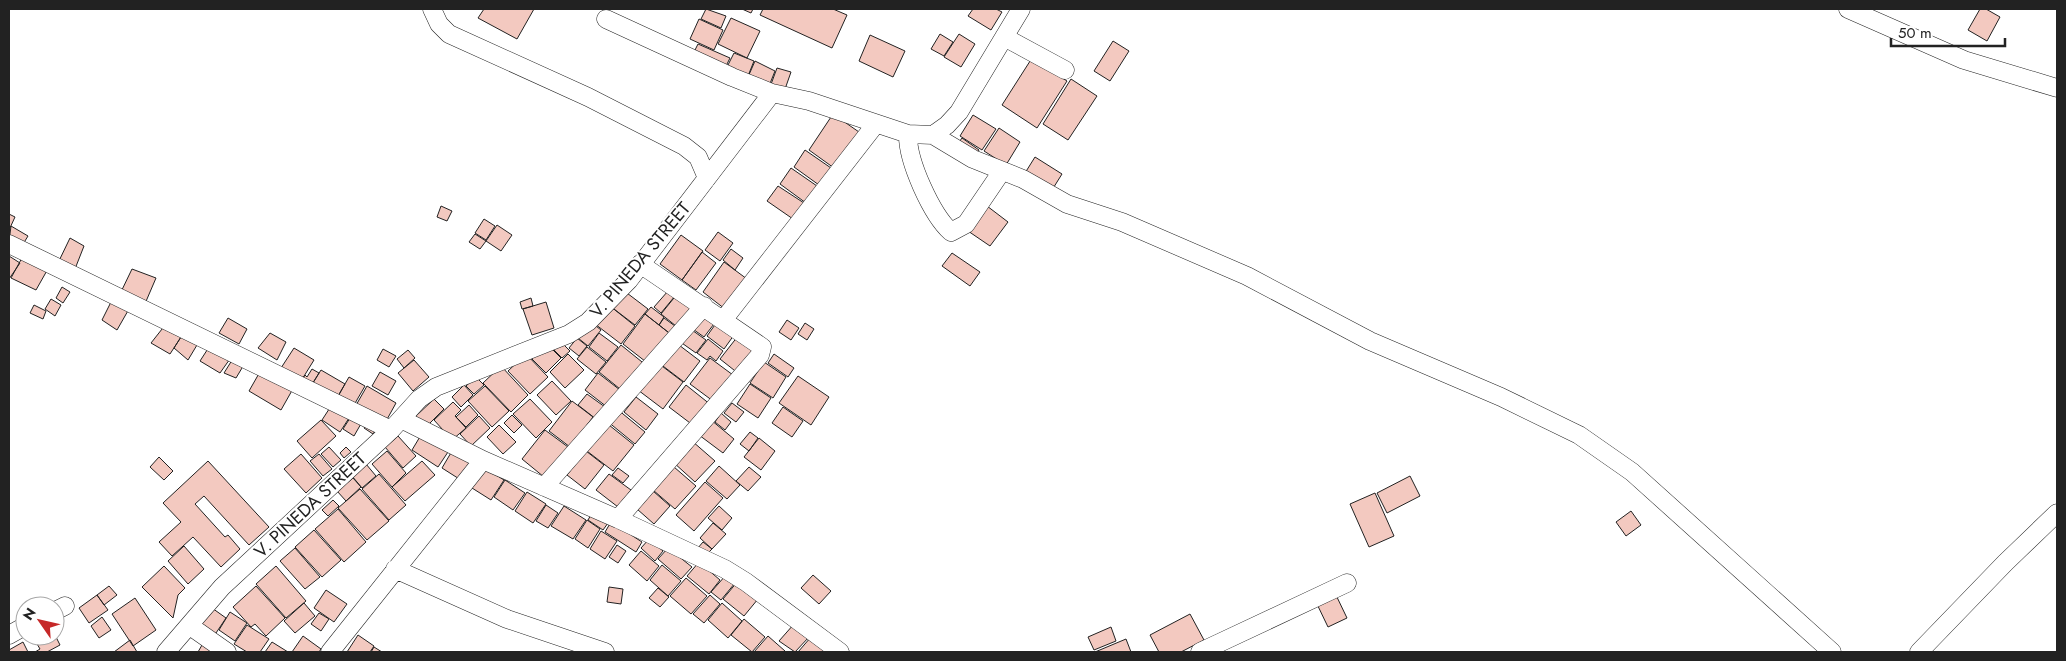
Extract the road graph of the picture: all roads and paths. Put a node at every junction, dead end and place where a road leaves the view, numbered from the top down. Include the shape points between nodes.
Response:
1 (432, 9) edge
2 (1021, 9) edge
3 (1848, 9) edge
4 (606, 19) dead end
5 (1004, 36) junction
6 (1065, 70) dead end
7 (2057, 88) edge
8 (772, 92) junction
9 (875, 125) junction
10 (908, 134) junction
11 (933, 135) junction
12 (1002, 170) junction
13 (707, 178) junction
14 (9, 244) edge
15 (640, 264) junction
16 (704, 306) junction
17 (724, 319) junction
18 (396, 424) junction
19 (483, 460) junction
20 (544, 487) junction
21 (2057, 513) edge
22 (618, 519) junction
23 (395, 569) junction
24 (1347, 583) dead end
25 (190, 626) junction
26 (166, 652) edge
27 (227, 652) edge
28 (330, 652) edge
29 (605, 652) edge
30 (840, 652) edge
31 (1200, 652) edge
32 (1832, 652) edge
33 (1919, 652) edge

1 - 13 street via 439,24 449,34 588,97 684,146 698,156
2 - 5 street
3 - 7 street via 1964,60
4 - 8 street
5 - 6 street
5 - 11 street via 959,112
8 - 9 street via 846,113
8 - 13 street, V. PINEDA STREET
9 - 10 street
9 - 17 street
10 - 11 street
10 - 12 street via 917,171 941,222 951,232 966,224
11 - 12 street via 973,159
12 - 32 street via 1067,204 1122,222 1247,276 1370,340 1579,435 1632,472
13 - 15 street, V. PINEDA STREET
14 - 18 street
15 - 16 street
15 - 18 street, V. PINEDA STREET via 588,322 569,334 436,387 419,399
16 - 17 street
16 - 20 street
17 - 22 street via 762,347 760,355
18 - 19 street
18 - 25 street, V. PINEDA STREET via 222,587
19 - 20 street
19 - 23 street
20 - 22 street
21 - 33 street
22 - 30 street via 725,569
23 - 28 street
23 - 29 street via 507,619
24 - 31 street
25 - 26 street, V. PINEDA STREET
25 - 27 street

